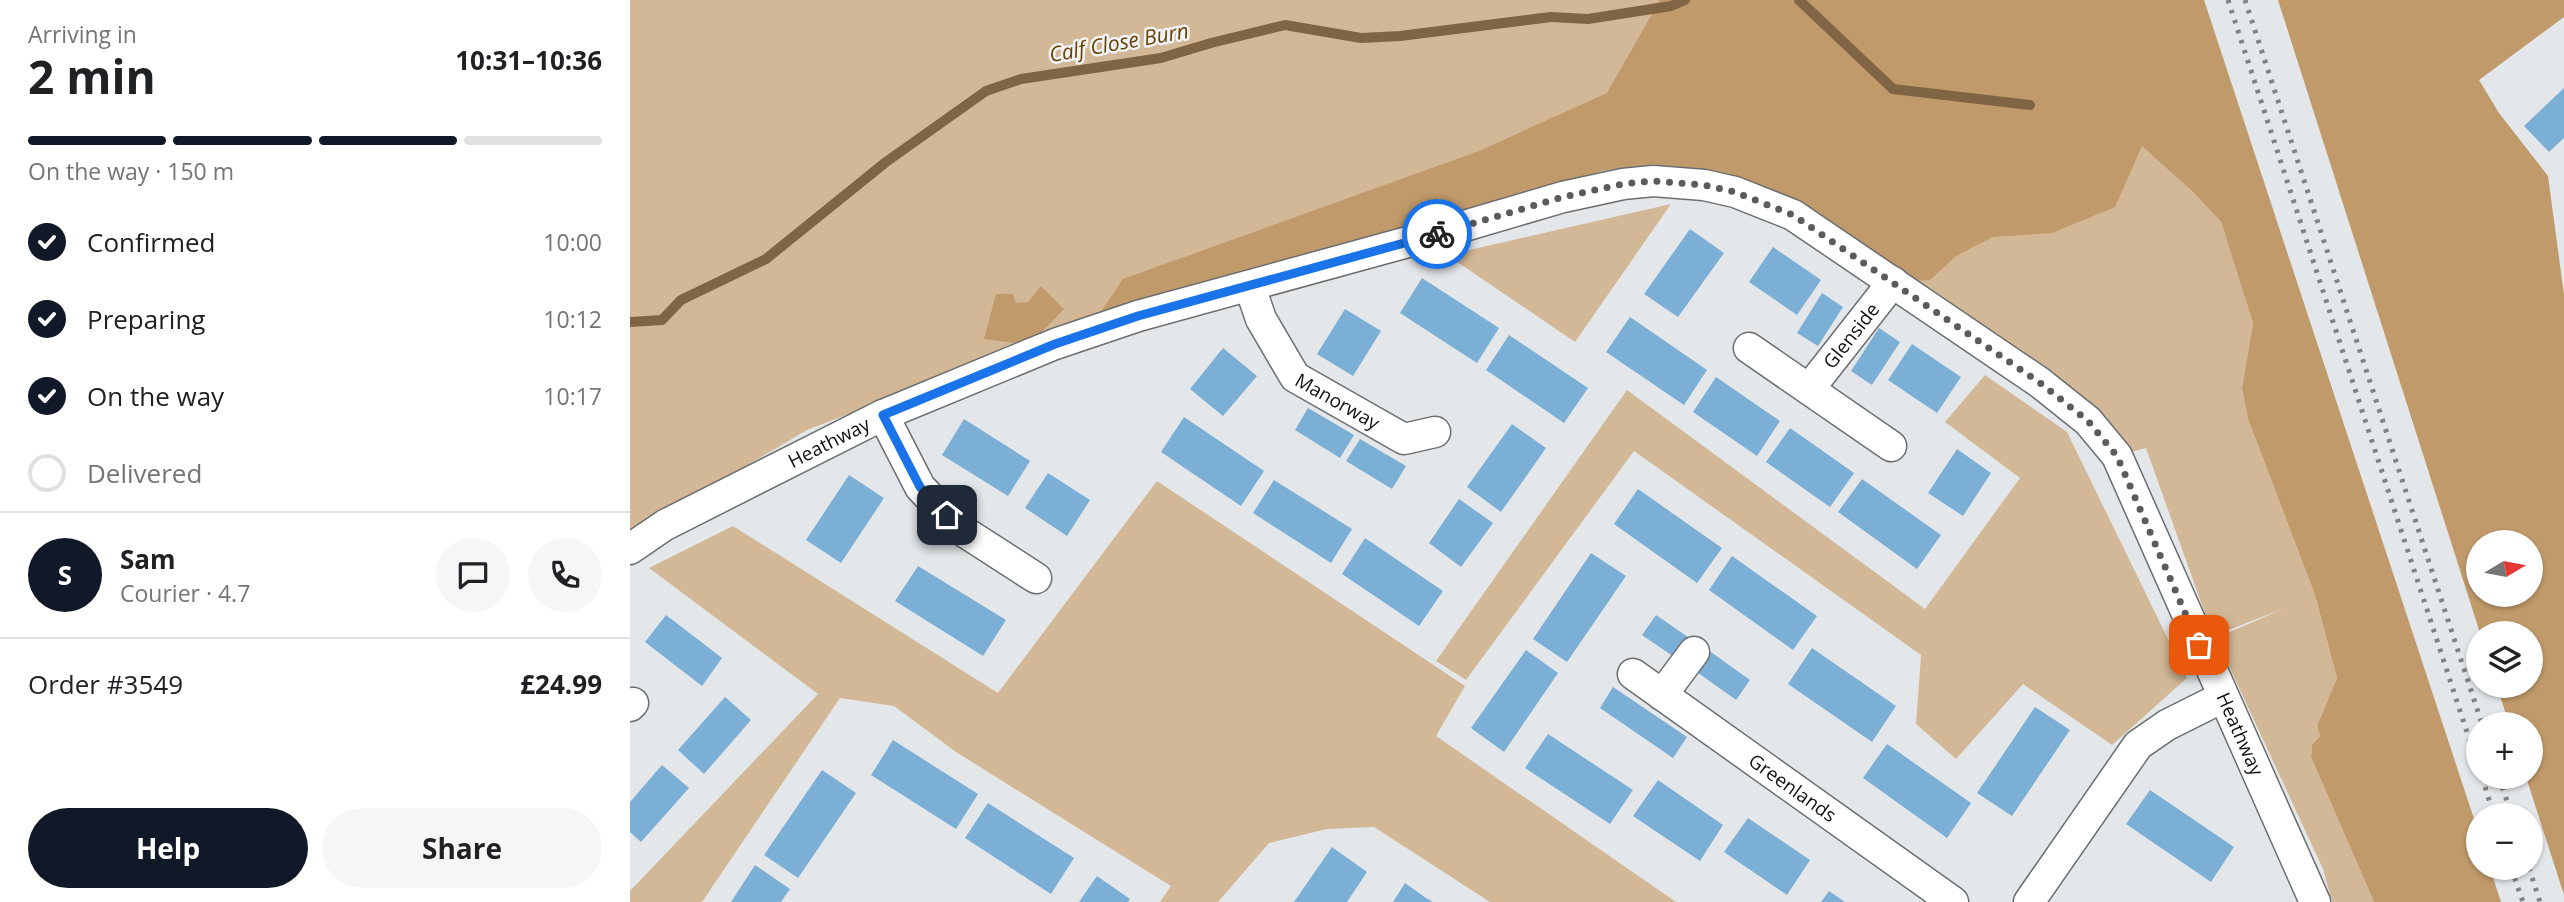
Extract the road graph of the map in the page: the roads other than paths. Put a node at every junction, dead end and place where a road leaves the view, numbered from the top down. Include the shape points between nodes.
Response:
1 (1893, 282) junction
2 (1250, 287) junction
3 (1749, 348) dead end
4 (1809, 389) junction
5 (883, 415) junction
6 (1435, 432) dead end
7 (1891, 446) dead end
8 (630, 549) edge
9 (1036, 579) dead end
10 (1693, 652) dead end
11 (1633, 674) dead end
12 (1662, 695) junction
13 (2223, 697) junction
14 (1952, 902) edge
15 (2029, 902) edge
16 (2315, 902) edge

1 - 2 street, Heathway via 1793,215 1735,192 1653,181 1563,197
1 - 4 street, Glenside
1 - 13 street, Heathway via 2039,382 2088,421 2117,456
2 - 5 street, Heathway via 1138,316 1055,344
2 - 6 street, Manorway via 1261,319 1295,377 1404,439
3 - 4 street, Glenside
4 - 7 street, Glenside
5 - 8 street, Heathway via 665,525
5 - 9 street via 920,487 960,528
10 - 12 street
11 - 12 street, Greenlands
12 - 14 street, Greenlands
13 - 15 street via 2138,745
13 - 16 street, Heathway

